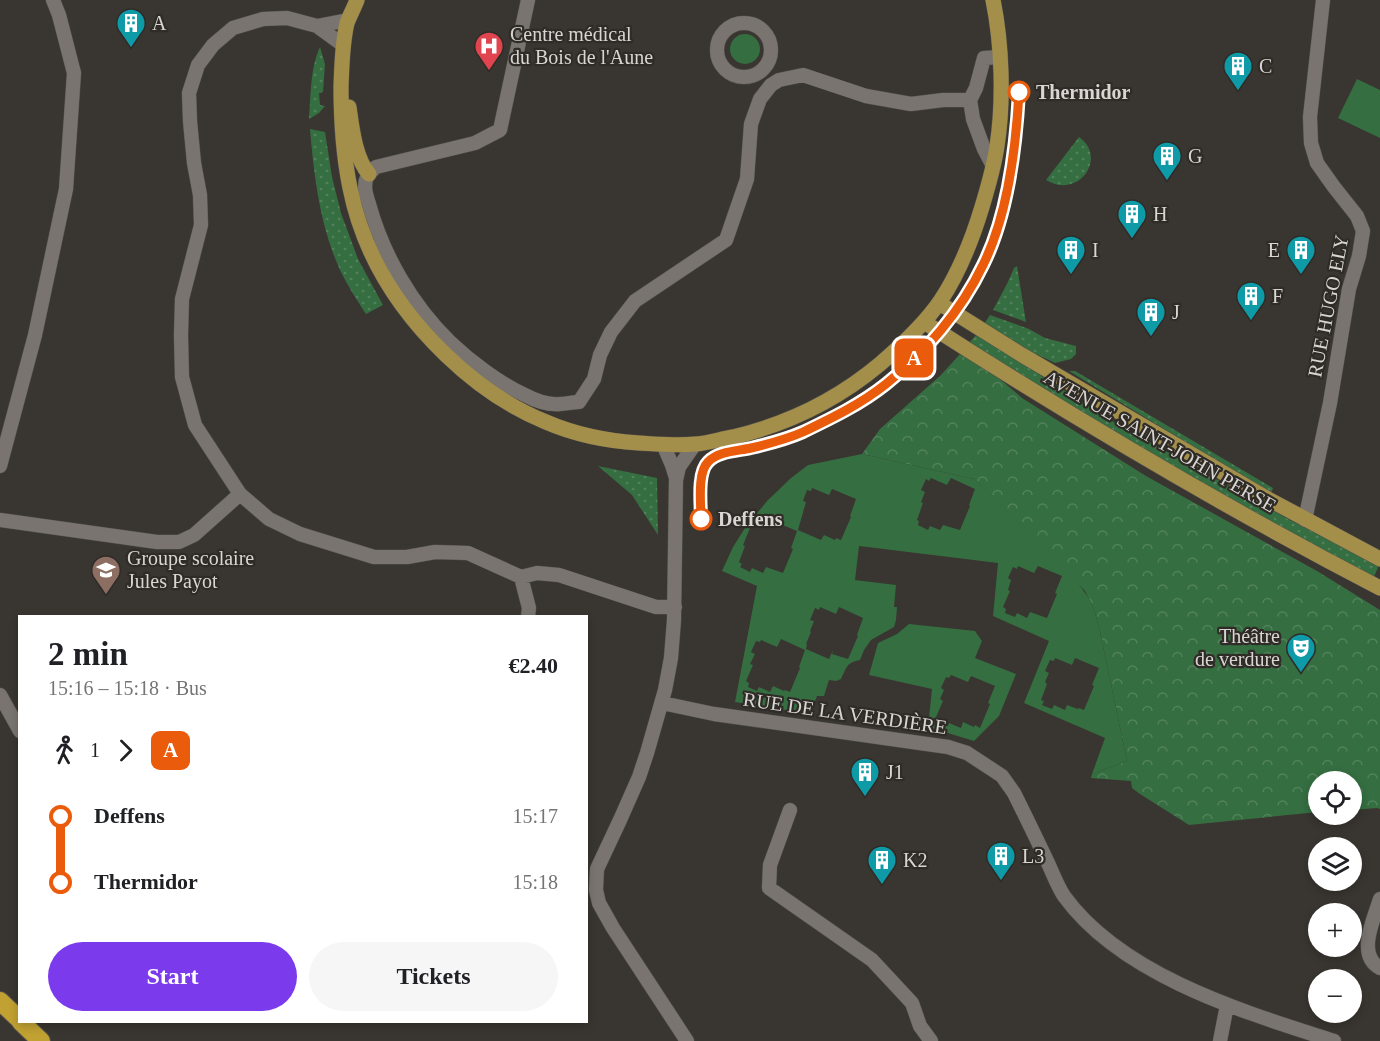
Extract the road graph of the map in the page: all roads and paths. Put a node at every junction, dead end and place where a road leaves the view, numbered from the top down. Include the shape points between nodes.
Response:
1 (53, 0) edge
2 (357, 0) edge
3 (528, 0) edge
4 (993, 0) edge
5 (1324, 1) edge
6 (348, 20) junction
7 (317, 26) junction
8 (343, 45) junction
9 (1000, 57) junction
10 (342, 63) junction
11 (762, 70) junction
12 (771, 85) junction
13 (970, 100) junction
14 (993, 166) junction
15 (373, 171) junction
16 (939, 303) junction
17 (924, 322) junction
18 (663, 444) junction
19 (695, 444) junction
20 (0, 466) edge
21 (676, 480) junction
22 (240, 494) junction
23 (0, 520) edge
24 (1305, 520) junction
25 (1380, 559) edge
26 (521, 577) junction
27 (1380, 588) edge
28 (675, 607) junction
29 (528, 615) edge
30 (0, 694) edge
31 (662, 703) junction
32 (18, 727) edge
33 (790, 810) dead end
34 (591, 890) edge
35 (1380, 899) edge
36 (1380, 968) edge
37 (0, 1001) edge
38 (1227, 1005) junction
39 (18, 1019) edge
40 (22, 1023) edge
41 (41, 1041) edge
42 (687, 1041) edge
43 (930, 1041) edge
44 (1220, 1041) edge
45 (1334, 1041) edge

1 - 20 street via 74,73 66,189 35,335
2 - 6 main road
3 - 15 street via 500,130 475,143
4 - 9 main road
5 - 24 street, RUE HUGO ELY via 1310,117 1311,143 1317,163 1357,216 1363,231
6 - 7 street
6 - 8 main road
7 - 8 street
7 - 22 street via 287,18 233,28 198,65 189,93 201,225 182,299 182,377 195,425
8 - 10 main road
9 - 13 street via 984,58
9 - 14 main road via 998,142
10 - 15 main road via 354,138 364,168
10 - 18 main road via 343,146 355,211 372,256 409,316 465,374 528,414 582,434
11 - 11 street via 768,63 771,44 761,28 743,22 725,29 716,45 720,64 735,76 754,75
11 - 12 street
12 - 13 street via 803,75 866,96 911,104
12 - 15 street via 760,99 751,124 747,179 726,240 635,301 611,332 594,379 579,402 541,402 523,394 490,375 430,319 389,258 373,218 365,185
13 - 14 street via 973,119
14 - 16 main road via 965,256
16 - 17 main road
16 - 24 main road, AVENUE SAINT-JOHN PERSE
17 - 19 main road via 862,379 818,406 755,431
17 - 27 main road, AVENUE SAINT-JOHN PERSE via 1102,433 1285,539
18 - 19 main road
18 - 21 street
19 - 21 street via 679,467
21 - 28 street
22 - 23 street via 194,535 179,542
22 - 26 street via 269,519 300,534 374,557 468,553
24 - 25 main road, AVENUE SAINT-JOHN PERSE
26 - 28 street via 537,573 559,575 645,604
26 - 29 street
28 - 31 street
30 - 32 street
31 - 34 street via 639,777
31 - 38 street, RUE DE LA VERDIÈRE via 967,753 1005,779 1063,895 1090,926 1169,979
33 - 43 street via 770,866 768,888 872,960 912,1003
34 - 42 street
35 - 36 street via 1367,949
37 - 39 highway
38 - 44 street
38 - 45 street, RUE DE LA VERDIÈRE
40 - 41 highway

